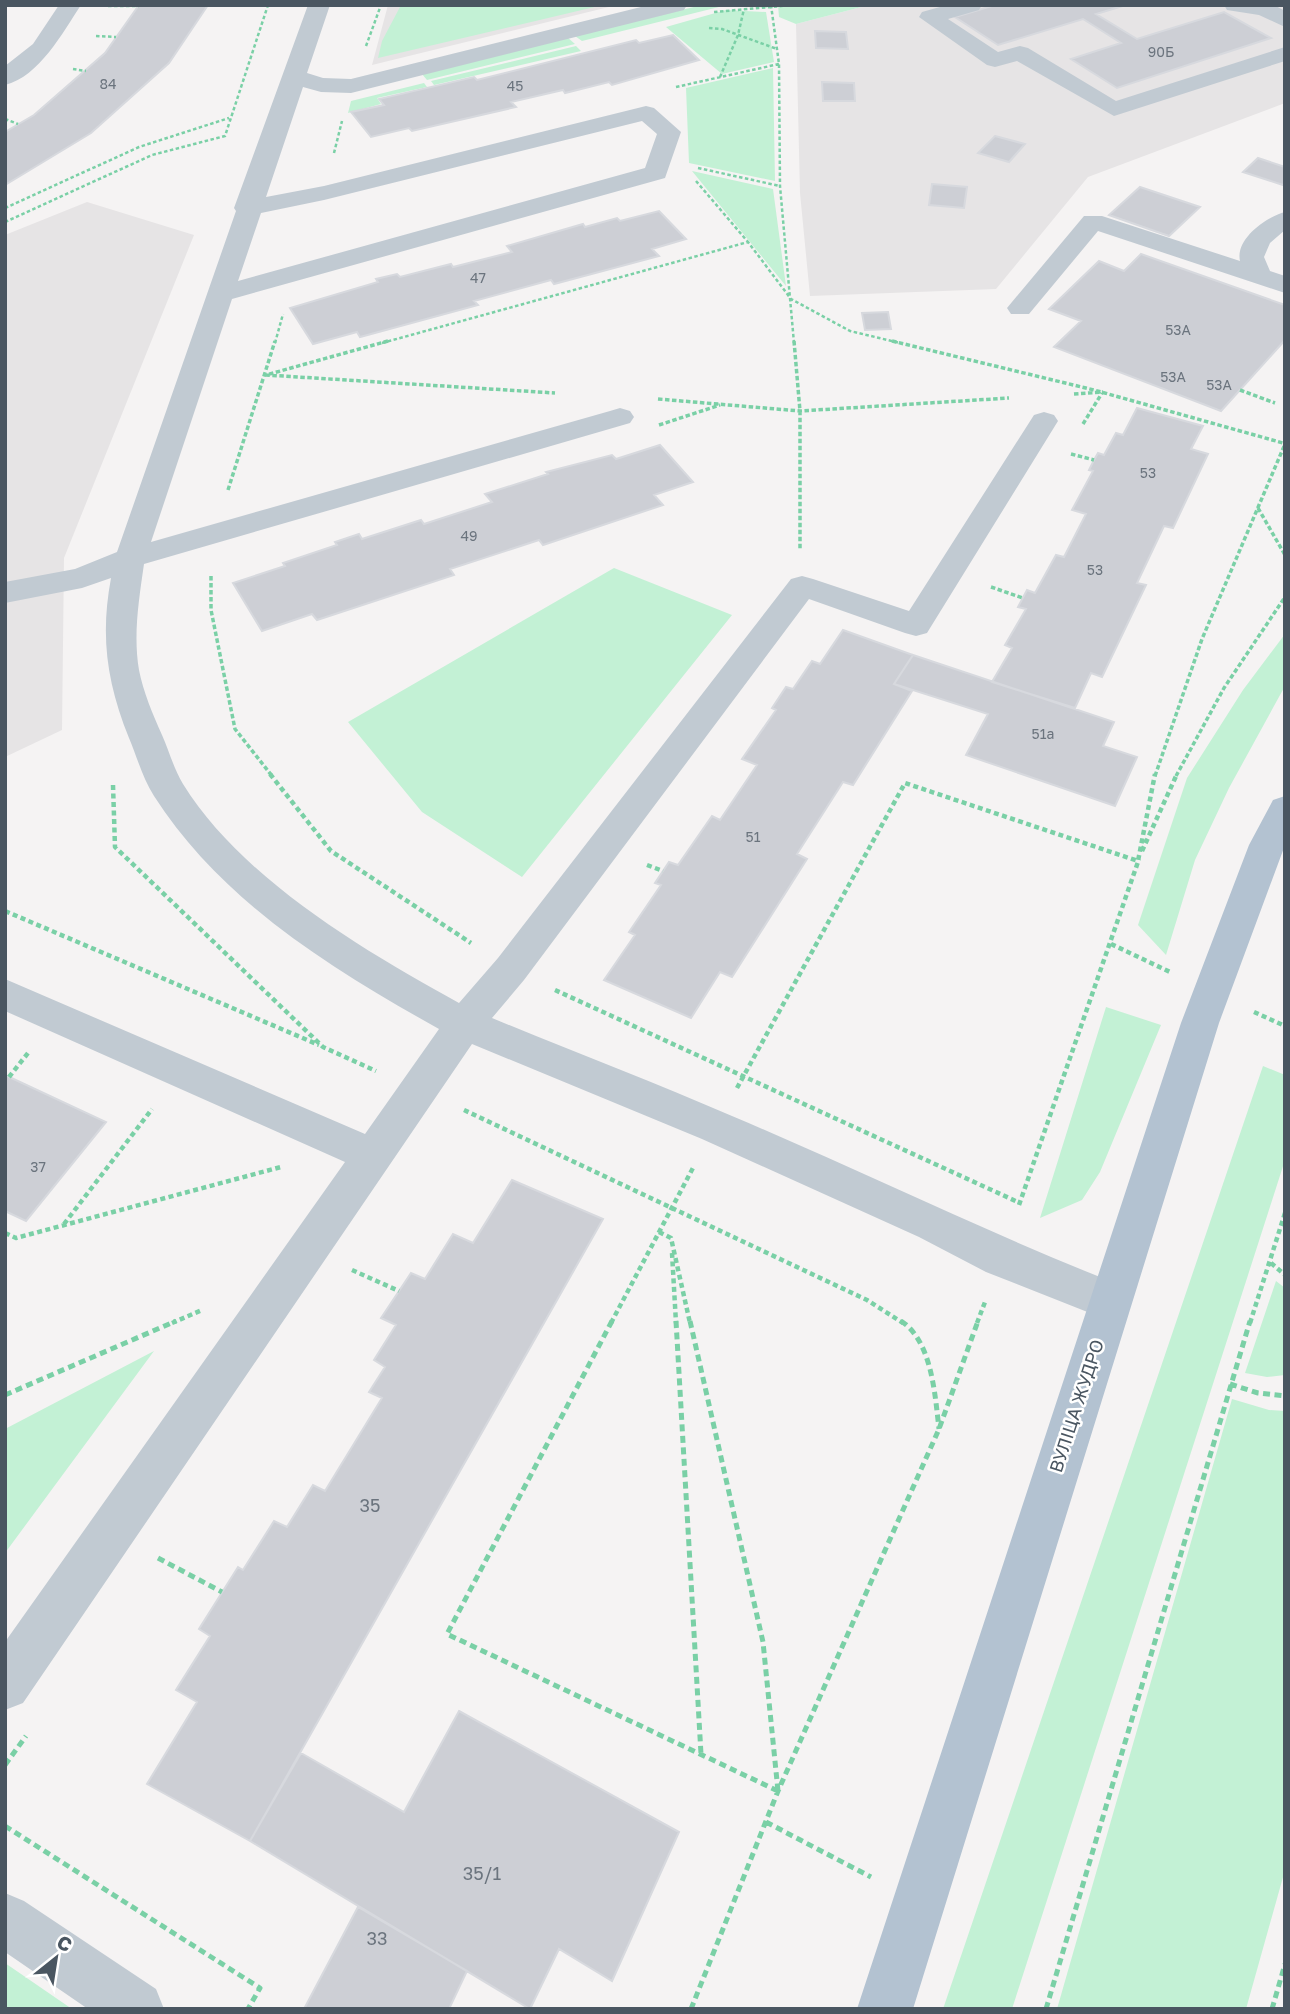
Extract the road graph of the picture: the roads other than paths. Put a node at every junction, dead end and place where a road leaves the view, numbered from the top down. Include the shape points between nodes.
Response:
1 (70, 5) edge
2 (319, 5) edge
3 (676, 5) edge
4 (971, 5) edge
5 (1235, 5) edge
6 (1285, 20) edge
7 (1285, 54) edge
8 (296, 76) junction
9 (5, 78) edge
10 (247, 208) junction
11 (1285, 220) edge
12 (1258, 275) junction
13 (1285, 285) edge
14 (218, 296) junction
15 (1020, 308) dead end
16 (1053, 408) road end
17 (620, 416) dead end
18 (130, 558) junction
19 (5, 593) edge
20 (1285, 809) edge
21 (5, 994) edge
22 (464, 1024) junction
23 (371, 1155) junction
24 (1110, 1301) junction
25 (5, 1685) edge
26 (5, 1920) edge
27 (136, 2009) edge
28 (885, 2009) edge

1 - 9 lane via 41,49
2 - 8 lane
3 - 8 lane via 351,86 321,85
4 - 7 lane via 930,17 995,60 1020,53 1114,109
5 - 6 lane via 1265,9
8 - 10 lane
10 - 14 lane
10 - 14 lane via 646,113 669,132 656,173
11 - 12 lane via 1256,241 1251,257
12 - 13 lane
12 - 15 lane via 1093,221
14 - 18 lane
16 - 22 lane via 916,625 802,586 511,969
17 - 18 lane
18 - 19 lane via 82,578
18 - 22 lane via 121,609 123,670 167,788 204,838 268,899 356,964
20 - 24 main road, ВУЛІЦА ЖУДРО via 1200,1023
21 - 23 lane
22 - 23 lane
22 - 24 lane via 716,1127 1001,1258
23 - 25 lane
24 - 28 main road, ВУЛІЦА ЖУДРО
26 - 27 lane

